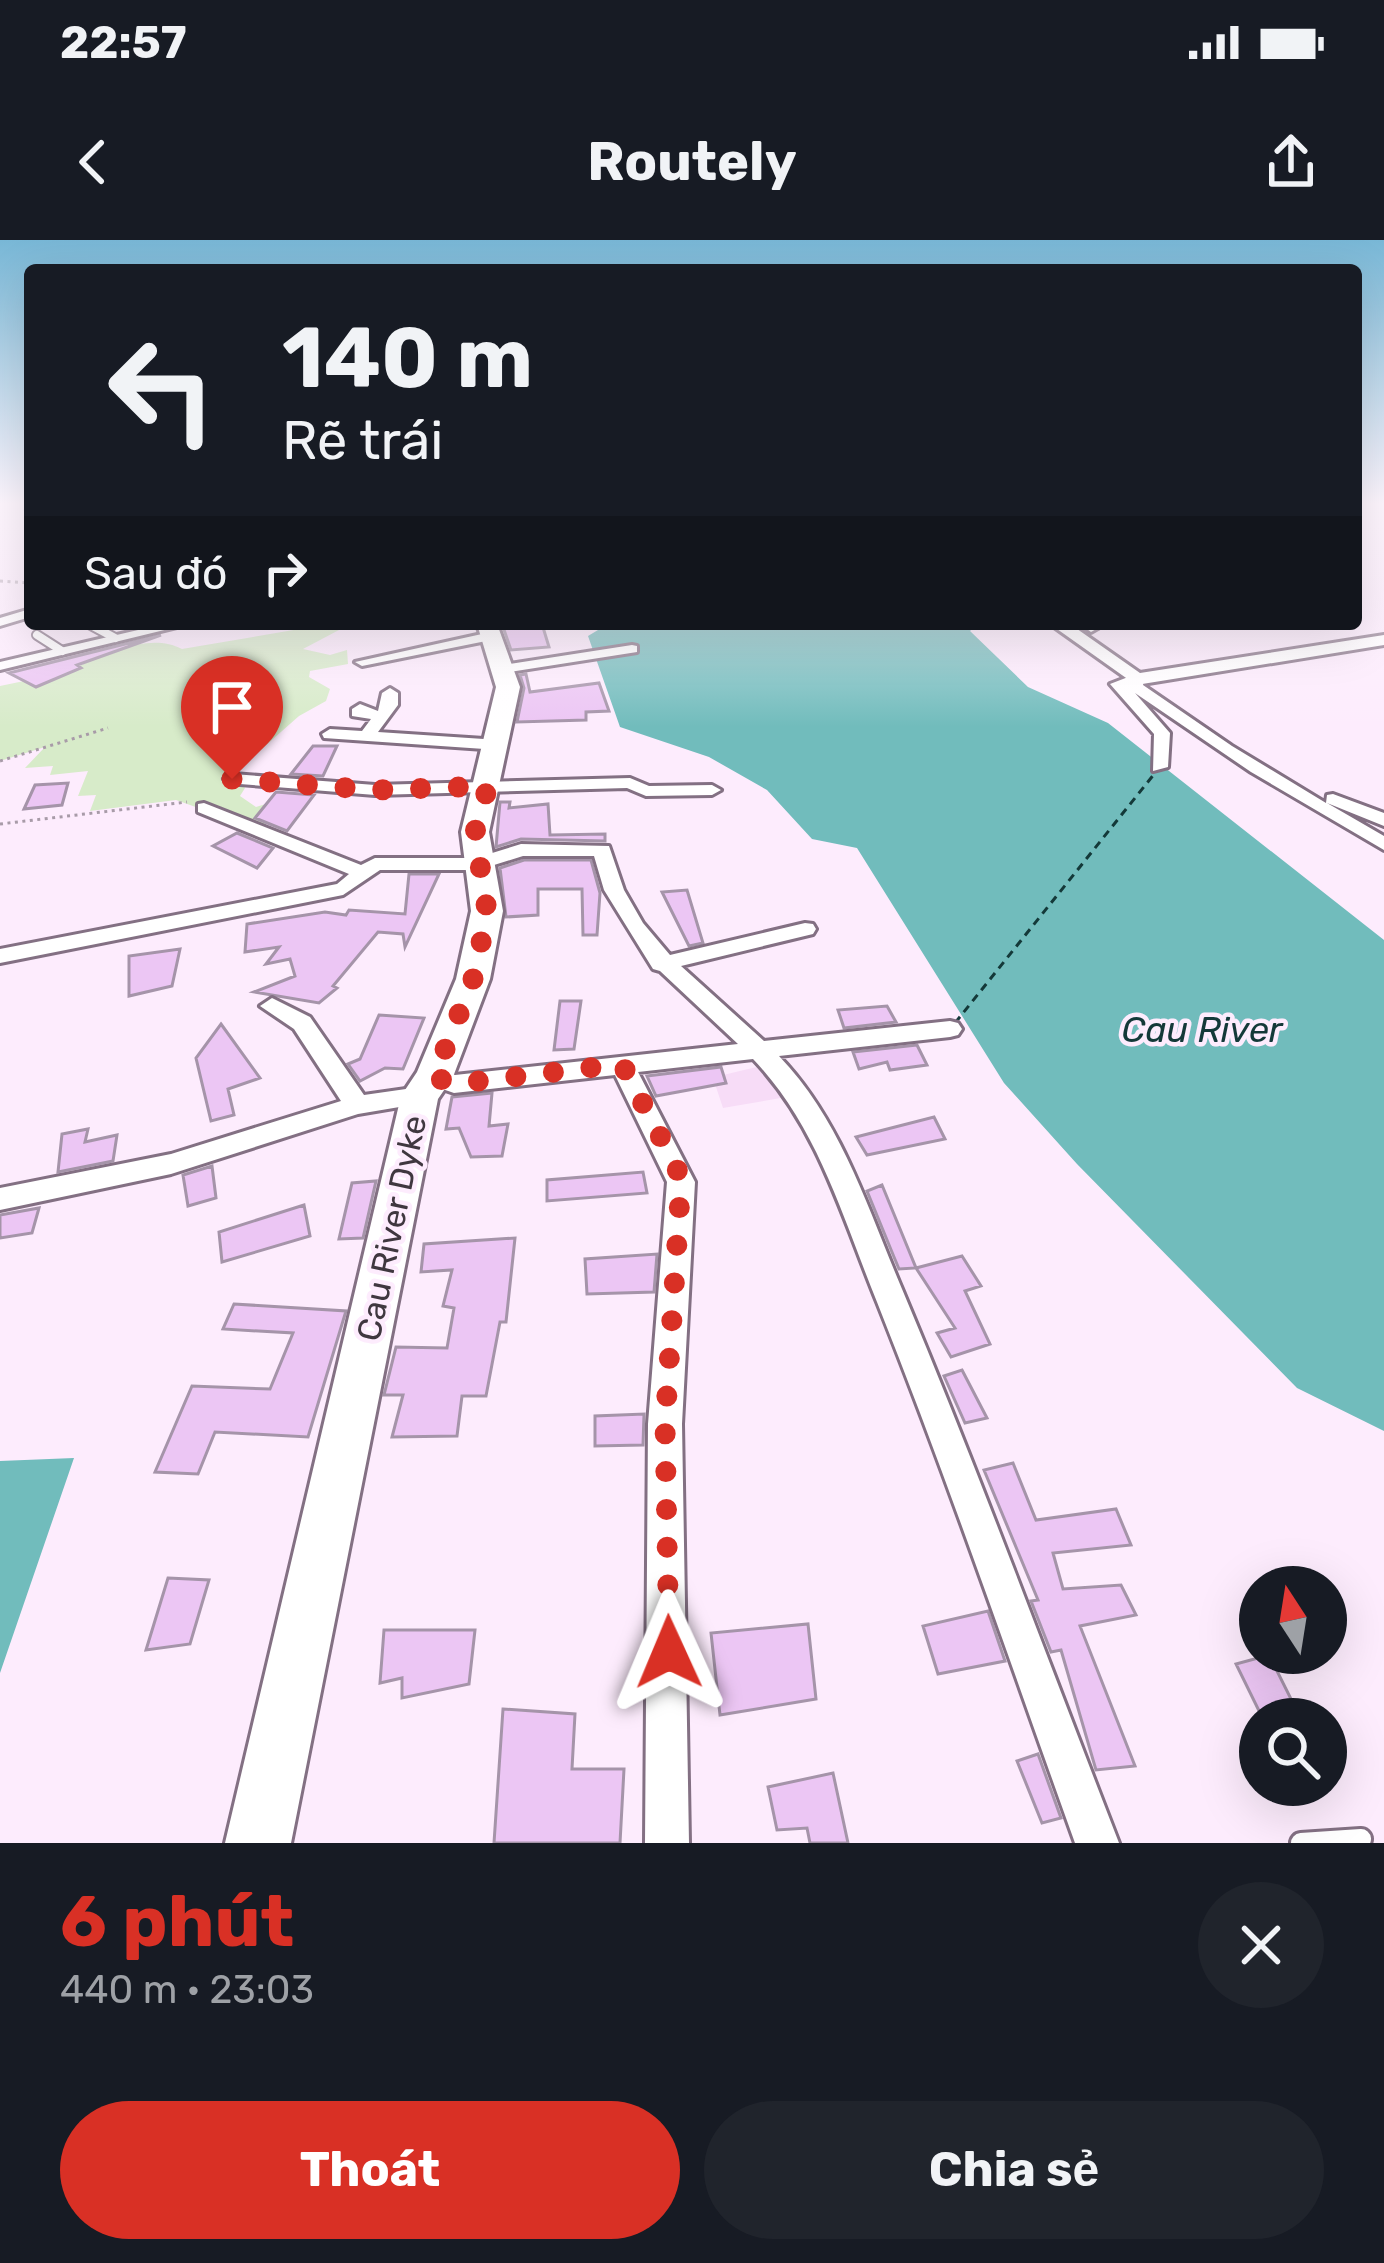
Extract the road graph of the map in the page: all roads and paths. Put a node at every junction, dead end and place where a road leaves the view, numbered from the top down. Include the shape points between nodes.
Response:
1 (100, 630) edge
2 (153, 630) edge
3 (1079, 630) edge
4 (37, 635) dead end
5 (115, 638) junction
6 (1384, 640) edge
7 (494, 643) edge
8 (632, 649) dead end
9 (62, 652) junction
10 (362, 662) dead end
11 (0, 666) edge
12 (1136, 679) junction
13 (390, 693) dead end
14 (360, 709) dead end
15 (383, 716) junction
16 (108, 728) dead end
17 (330, 734) dead end
18 (366, 737) junction
19 (0, 761) edge
20 (494, 766) junction
21 (1160, 767) dead end
22 (232, 779) dead end
23 (1290, 789) junction
24 (712, 790) dead end
25 (204, 808) joint
26 (1384, 820) edge
27 (0, 824) edge
28 (1384, 844) edge
29 (478, 864) junction
30 (363, 873) junction
31 (805, 929) dead end
32 (0, 956) edge
33 (661, 964) junction
34 (272, 1006) dead end
35 (950, 1029) dead end
36 (761, 1047) junction
37 (622, 1064) junction
38 (427, 1086) junction
39 (357, 1105) junction
40 (0, 1199) edge
41 (1360, 1839) dead end
42 (258, 1843) edge
43 (667, 1843) edge
44 (1097, 1843) edge
45 (1301, 1843) edge

1 - 5 lane
2 - 5 street
3 - 12 street
4 - 9 lane
5 - 9 street
6 - 12 street
7 - 8 street
7 - 10 street
7 - 20 main road, Cau River Dyke via 508,687
9 - 11 street
12 - 21 street via 1118,684 1162,733
12 - 23 street via 1162,707
13 - 15 street
14 - 15 street
15 - 18 street
16 - 19 path
17 - 18 street
18 - 20 street
20 - 22 street via 375,790
20 - 24 street via 646,791
20 - 29 main road, Cau River Dyke via 475,832
23 - 26 street
23 - 28 street
25 - 27 path via 176,800
25 - 30 street
29 - 30 street via 375,864
29 - 33 street via 521,850 602,850 616,902
29 - 38 main road, Cau River Dyke via 487,911 482,942
30 - 32 street via 343,889
31 - 33 street
33 - 36 street
34 - 39 street via 302,1023
35 - 36 street
36 - 37 street
36 - 44 street via 827,1148 923,1375
37 - 38 street
37 - 43 street via 681,1182 665,1424
38 - 39 street
38 - 42 main road, Cau River Dyke
39 - 40 street via 171,1165
41 - 45 lane

